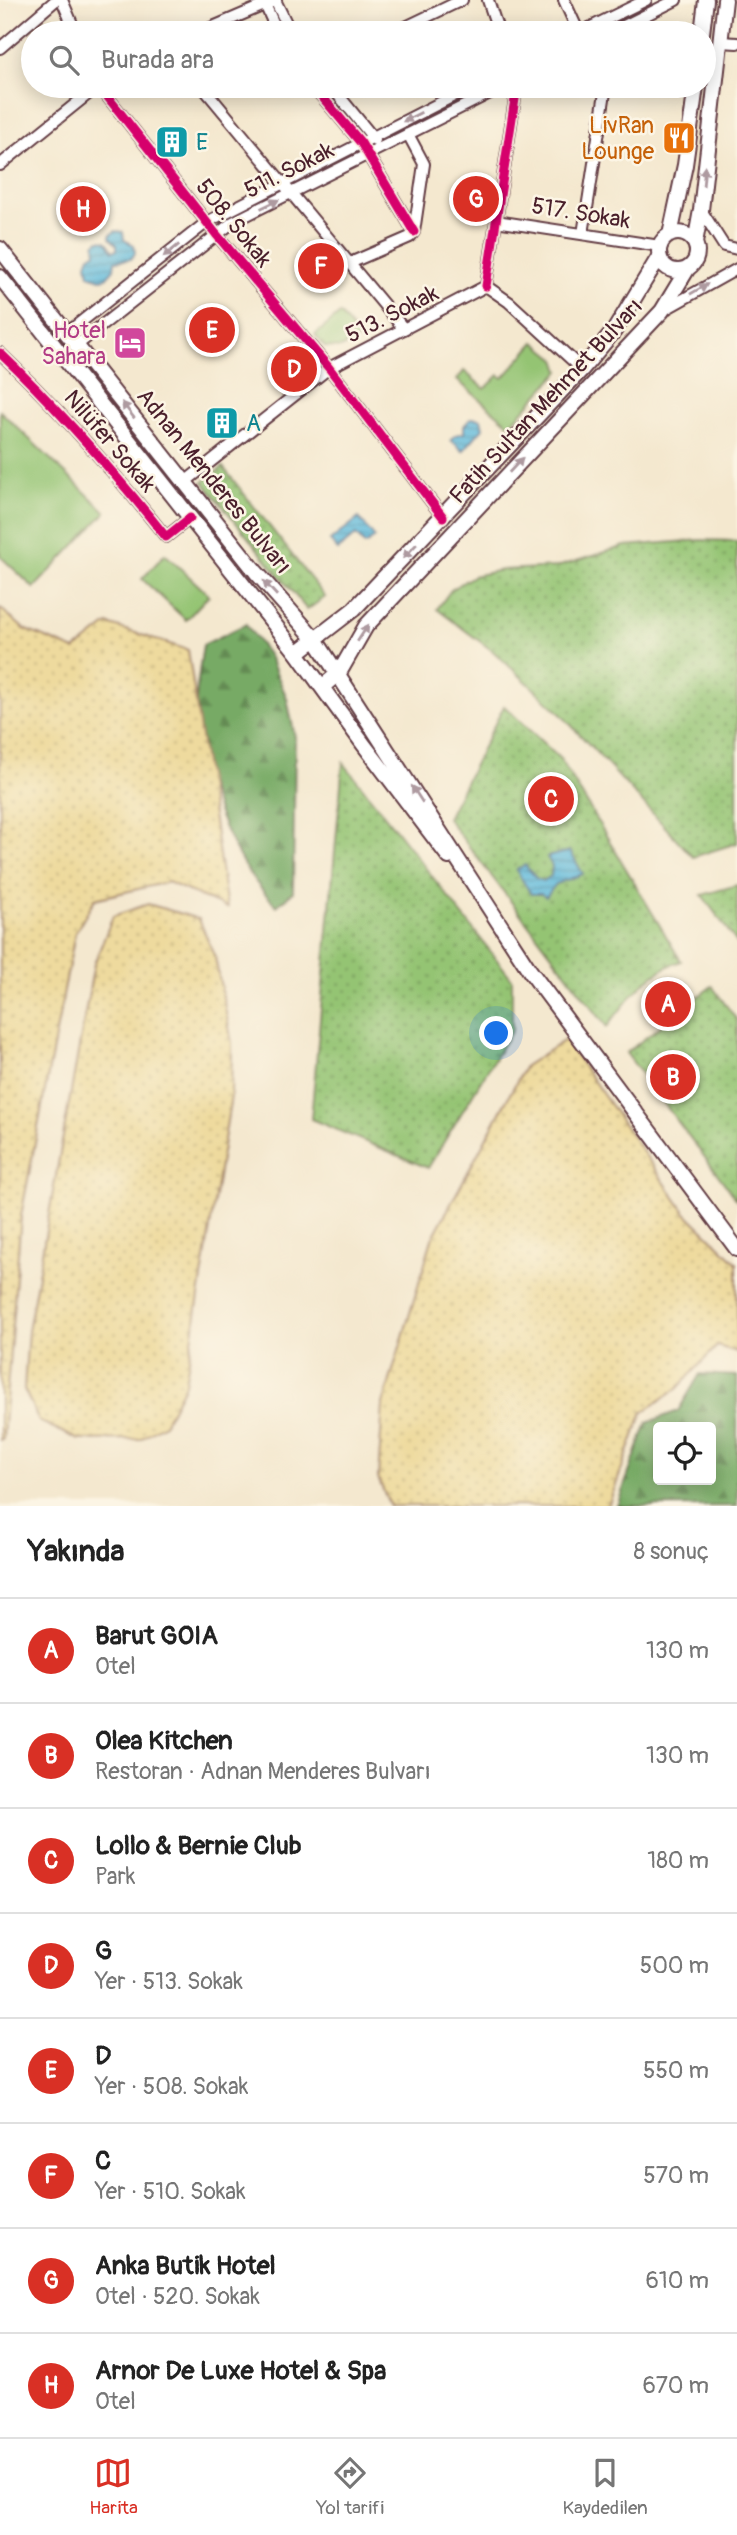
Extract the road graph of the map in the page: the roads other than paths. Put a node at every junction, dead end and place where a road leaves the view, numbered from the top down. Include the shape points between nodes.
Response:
1 (55, 0) edge
2 (62, 0) edge
3 (461, 0) edge
4 (488, 0) edge
5 (564, 0) edge
6 (646, 0) edge
7 (676, 0) edge
8 (706, 0) edge
9 (725, 0) edge
10 (271, 1) edge
11 (627, 4) edge
12 (31, 21) edge
13 (71, 21) edge
14 (226, 21) edge
15 (275, 21) edge
16 (284, 21) edge
17 (418, 21) edge
18 (495, 21) edge
19 (574, 21) edge
20 (599, 21) edge
21 (635, 21) edge
22 (703, 21) edge
23 (21, 30) edge
24 (721, 42) junction
25 (737, 43) edge
26 (0, 48) edge
27 (716, 84) edge
28 (83, 98) edge
29 (108, 98) edge
30 (212, 98) edge
31 (323, 98) edge
32 (341, 98) edge
33 (448, 98) edge
34 (480, 98) edge
35 (515, 98) edge
36 (604, 98) edge
37 (694, 98) edge
38 (714, 98) edge
39 (408, 134) junction
40 (373, 136) junction
41 (361, 143) junction
42 (380, 148) junction
43 (368, 154) junction
44 (0, 165) edge
45 (282, 183) junction
46 (291, 193) junction
47 (701, 210) junction
48 (496, 221) junction
49 (207, 222) junction
50 (414, 232) junction
51 (216, 234) junction
52 (583, 234) junction
53 (695, 243) junction
54 (663, 246) junction
55 (0, 249) edge
56 (737, 249) edge
57 (350, 263) junction
58 (688, 268) junction
59 (737, 269) edge
60 (0, 277) edge
61 (486, 286) junction
62 (662, 311) junction
63 (404, 329) junction
64 (72, 339) junction
65 (0, 353) edge
66 (329, 368) junction
67 (582, 369) junction
68 (185, 482) junction
69 (443, 516) junction
70 (190, 518) junction
71 (315, 639) junction
72 (297, 653) junction
73 (339, 673) junction
74 (322, 687) junction
75 (478, 894) junction
76 (737, 1249) edge

1 - 12 street
2 - 13 street
3 - 17 street
4 - 18 street
5 - 19 street
6 - 11 street
7 - 21 street
8 - 22 main road
9 - 24 main road, Fatih Sultan Mehmet Bulvarı
10 - 14 street
10 - 15 street
10 - 16 street
11 - 20 street
23 - 26 street
24 - 25 street
27 -> 24 main road, Fatih Sultan Mehmet Bulvarı
28 - 44 street
29 - 49 street, 508. Sokak
30 - 45 street
31 - 41 street
32 - 40 street
33 -> 40 street, 511. Sokak
34 - 39 street, 511. Sokak
35 - 48 street
36 - 52 street
37 - 54 main road, Fatih Sultan Mehmet Bulvarı via 685,165
47 -> 38 main road, Fatih Sultan Mehmet Bulvarı
39 - 42 street, 511. Sokak
39 - 50 street via 424,164
40 - 41 street, 511. Sokak
40 - 42 street
41 - 43 street
41 - 45 street, 511. Sokak
42 - 43 street, 511. Sokak
43 - 46 street, 511. Sokak
43 - 50 street
45 - 46 street
45 - 49 street, 511. Sokak
51 -> 46 street, 511. Sokak
46 - 57 street
47 - 53 main road, Fatih Sultan Mehmet Bulvarı
47 - 56 street via 724,246
48 - 52 street, 517. Sokak
48 - 61 street
49 - 51 street, 508. Sokak
49 -> 64 street, 511. Sokak
50 - 57 street
51 - 64 street, 511. Sokak
51 - 66 street, 508. Sokak
52 - 54 street, 517. Sokak
53 - 54 main road via 681,234
53 - 58 main road, Fatih Sultan Mehmet Bulvarı via 696,257
54 - 58 main road via 666,267
54 - 67 main road, Fatih Sultan Mehmet Bulvarı via 614,331
55 - 64 main road, Adnan Menderes Bulvarı
57 - 63 street
58 - 62 main road, Fatih Sultan Mehmet Bulvarı
62 -> 59 street
60 - 70 main road, Adnan Menderes Bulvarı
61 - 63 street, 513. Sokak
61 - 67 street
73 -> 62 main road, Fatih Sultan Mehmet Bulvarı via 366,626
63 - 66 street, 513. Sokak
68 -> 64 main road, Adnan Menderes Bulvarı
65 - 70 street, Nilüfer Sokak via 110,468 166,537
66 - 68 street, 513. Sokak
66 - 69 street, 508. Sokak
67 - 69 main road, Fatih Sultan Mehmet Bulvarı
71 -> 68 main road, Adnan Menderes Bulvarı
69 -> 71 main road, Fatih Sultan Mehmet Bulvarı via 354,609
70 - 72 main road, Adnan Menderes Bulvarı
71 - 72 main road, Fatih Sultan Mehmet Bulvarı
71 - 73 main road, Adnan Menderes Bulvarı
72 - 74 main road, Adnan Menderes Bulvarı
73 - 74 main road, Fatih Sultan Mehmet Bulvarı
75 -> 73 main road
74 - 75 main road
75 - 76 main road

